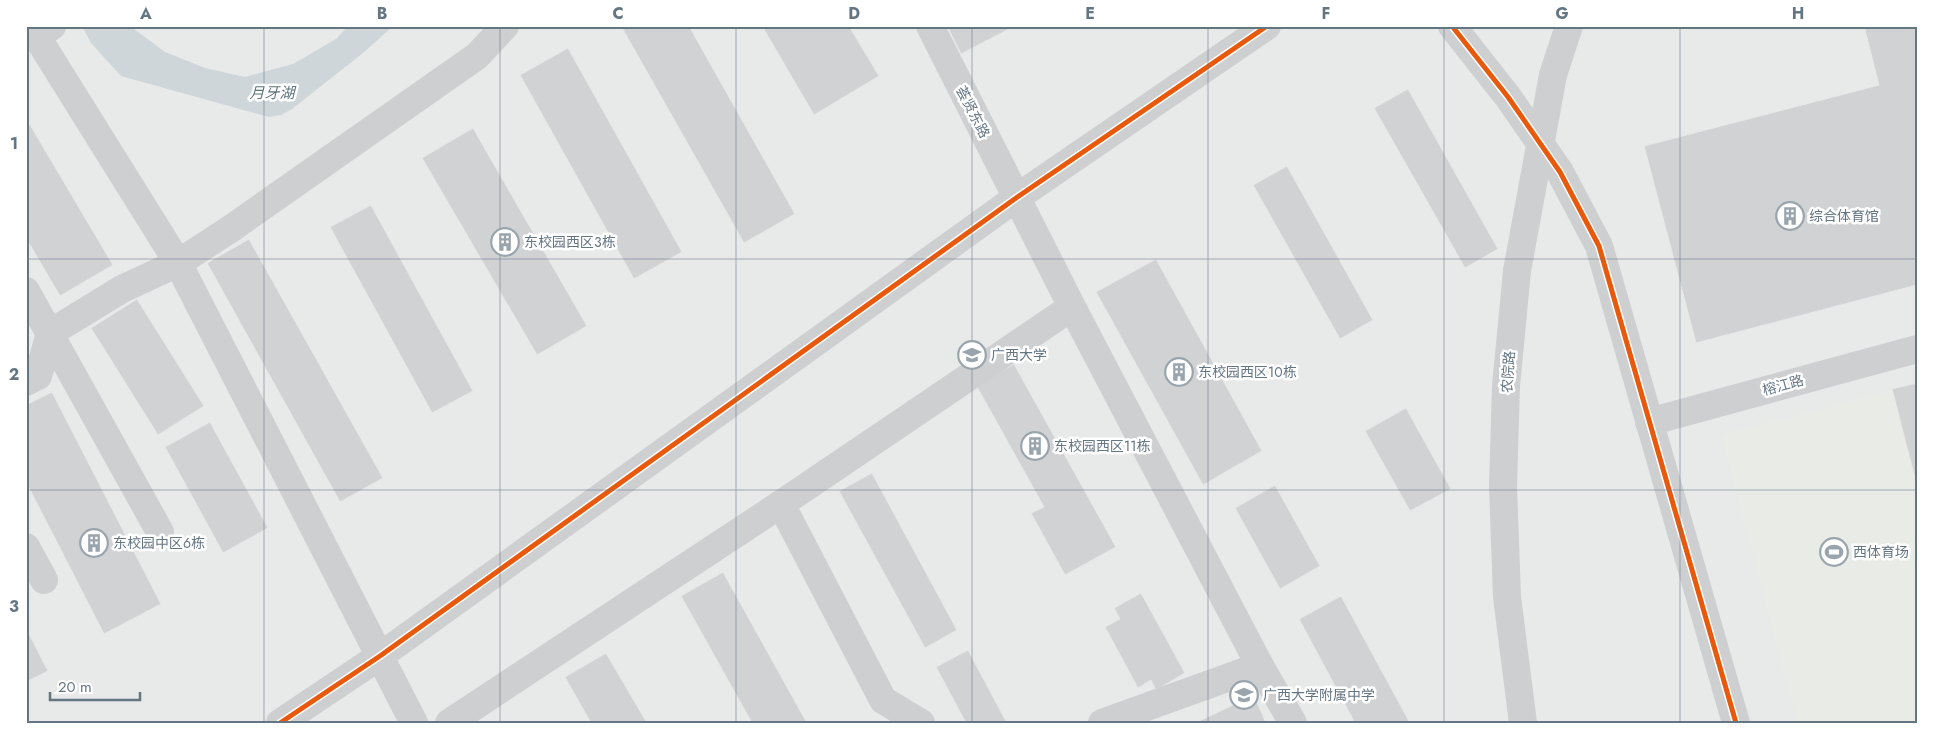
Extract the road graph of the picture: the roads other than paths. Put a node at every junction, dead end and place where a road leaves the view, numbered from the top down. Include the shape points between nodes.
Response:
1 (505, 26) edge
2 (930, 26) edge
3 (1267, 26) edge
4 (1452, 26) edge
5 (1569, 26) edge
6 (38, 36) edge
7 (1016, 198) junction
8 (178, 263) junction
9 (26, 291) edge
10 (1072, 308) junction
11 (50, 333) junction
12 (1917, 349) edge
13 (26, 382) edge
14 (1648, 422) junction
15 (781, 504) junction
16 (160, 532) dead end
17 (26, 547) edge
18 (44, 580) dead end
19 (380, 656) junction
20 (1260, 666) junction
21 (280, 723) edge
22 (414, 723) edge
23 (449, 723) edge
24 (921, 723) edge
25 (1102, 723) edge
26 (1293, 723) edge
27 (1523, 723) edge
28 (1736, 723) edge

1 - 8 street via 477,56
2 - 7 street, 荟贤东路
3 - 7 street
4 - 14 street via 1508,96 1560,172 1599,246
5 - 27 street, 农院路, bridge via 1553,75 1517,271 1506,386 1503,486 1507,597
6 - 8 street
7 - 10 street, 荟贤东路
7 - 19 street
8 - 11 street via 122,289
8 - 19 street
9 - 11 street
10 - 15 street
10 - 20 street, 荟贤东路
11 - 13 street via 38,376
11 - 16 street
12 - 14 street, 榕江路
14 - 28 street
15 - 23 street
15 - 24 street via 883,700
17 - 18 street
19 - 21 street
19 - 22 street
20 - 25 street
20 - 26 street, 荟贤东路

